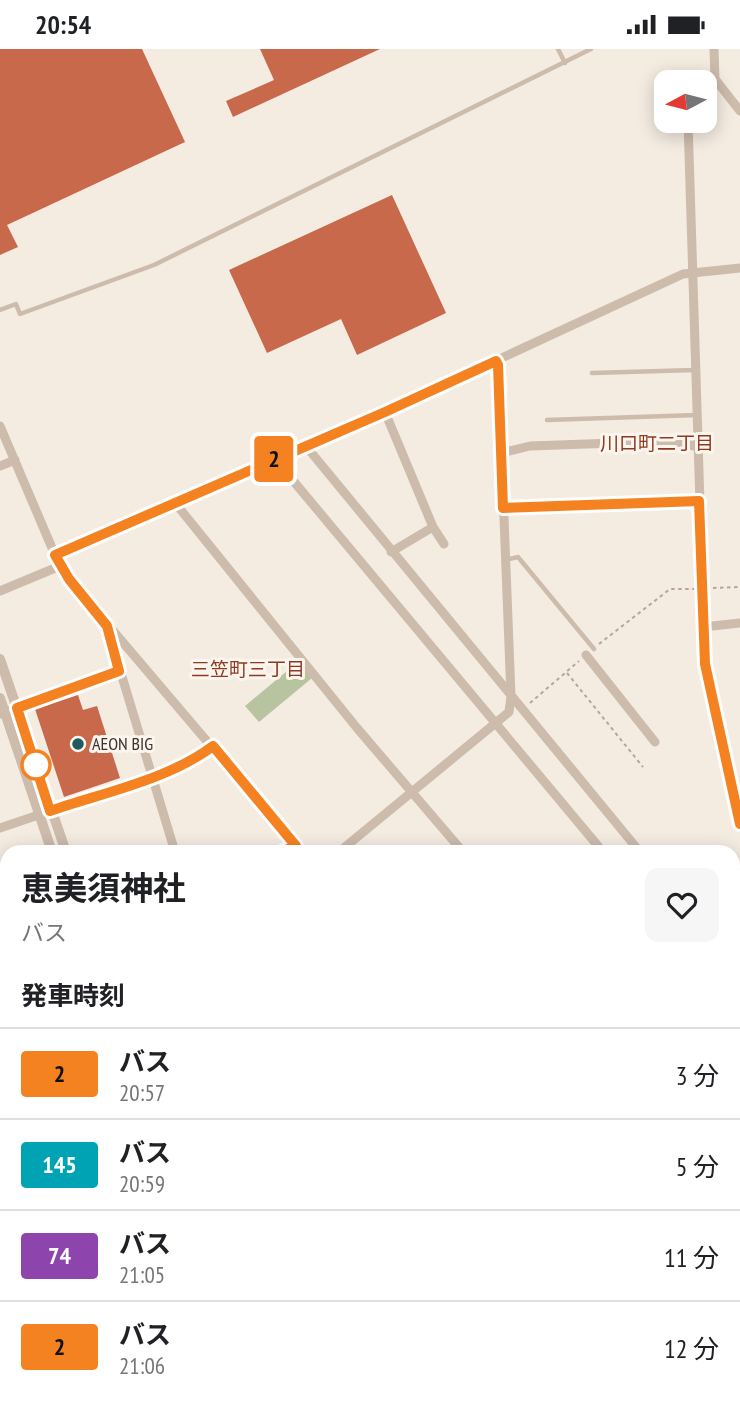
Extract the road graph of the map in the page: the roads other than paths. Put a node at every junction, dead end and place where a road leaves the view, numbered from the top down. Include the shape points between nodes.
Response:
1 (558, 49) edge
2 (592, 49) edge
3 (714, 49) edge
4 (565, 63) junction
5 (715, 70) edge
6 (718, 83) edge
7 (740, 111) edge
8 (688, 133) edge
9 (740, 268) edge
10 (693, 272) junction
11 (0, 310) edge
12 (496, 361) junction
13 (696, 370) junction
14 (592, 373) dead end
15 (385, 412) junction
16 (698, 415) junction
17 (547, 420) dead end
18 (0, 426) edge
19 (307, 445) junction
20 (699, 447) junction
21 (501, 453) junction
22 (275, 459) junction
23 (15, 460) junction
24 (0, 466) edge
25 (177, 501) junction
26 (699, 501) junction
27 (503, 508) junction
28 (433, 527) junction
29 (444, 544) dead end
30 (391, 552) junction
31 (55, 555) junction
32 (505, 560) junction
33 (60, 566) junction
34 (0, 591) edge
35 (740, 623) edge
36 (107, 626) junction
37 (703, 627) junction
38 (590, 652) joint
39 (0, 659) edge
40 (119, 671) junction
41 (511, 696) junction
42 (0, 698) edge
43 (17, 708) junction
44 (2, 713) edge
45 (496, 724) junction
46 (655, 742) dead end
47 (213, 746) junction
48 (150, 777) junction
49 (413, 791) junction
50 (45, 813) junction
51 (740, 824) edge
52 (0, 828) edge
53 (51, 845) edge
54 (62, 845) edge
55 (173, 845) edge
56 (295, 845) edge
57 (348, 845) edge
58 (457, 845) edge
59 (597, 845) edge
60 (634, 845) edge

1 - 4 lane
2 - 4 lane
3 - 5 street
4 - 11 lane via 154,265 20,314 16,304
6 - 7 street
8 - 10 street
9 - 10 street
10 - 12 street
10 - 13 street
12 - 15 street
12 - 21 street
13 - 14 lane
13 - 16 street
15 - 19 street
15 - 28 street
16 - 17 lane
16 - 20 street
18 - 23 street
19 - 22 street
19 - 30 street
20 - 21 street via 659,441 530,446
20 - 26 street
21 - 27 street
22 - 25 street
22 - 45 street
23 - 24 street
23 - 31 street
25 - 31 street
25 - 49 street
26 - 27 street
26 - 37 street
27 - 32 street
28 - 29 street
28 - 30 street
30 - 41 street
31 - 33 street
32 - 38 lane via 518,557
32 - 41 street
33 - 34 street
33 - 36 street
35 - 37 street
36 - 40 street
36 - 47 street
37 - 51 street via 705,664
38 - 46 street
39 - 43 street
40 - 43 street
40 - 48 street
41 - 45 street via 509,712
41 - 60 street
42 - 44 street
43 - 44 street
43 - 50 street
44 - 50 street
45 - 49 street
45 - 59 street
47 - 48 street
47 - 56 street
48 - 50 street
48 - 55 street
49 - 57 street
49 - 58 street
50 - 52 street
50 - 53 street
50 - 54 street

